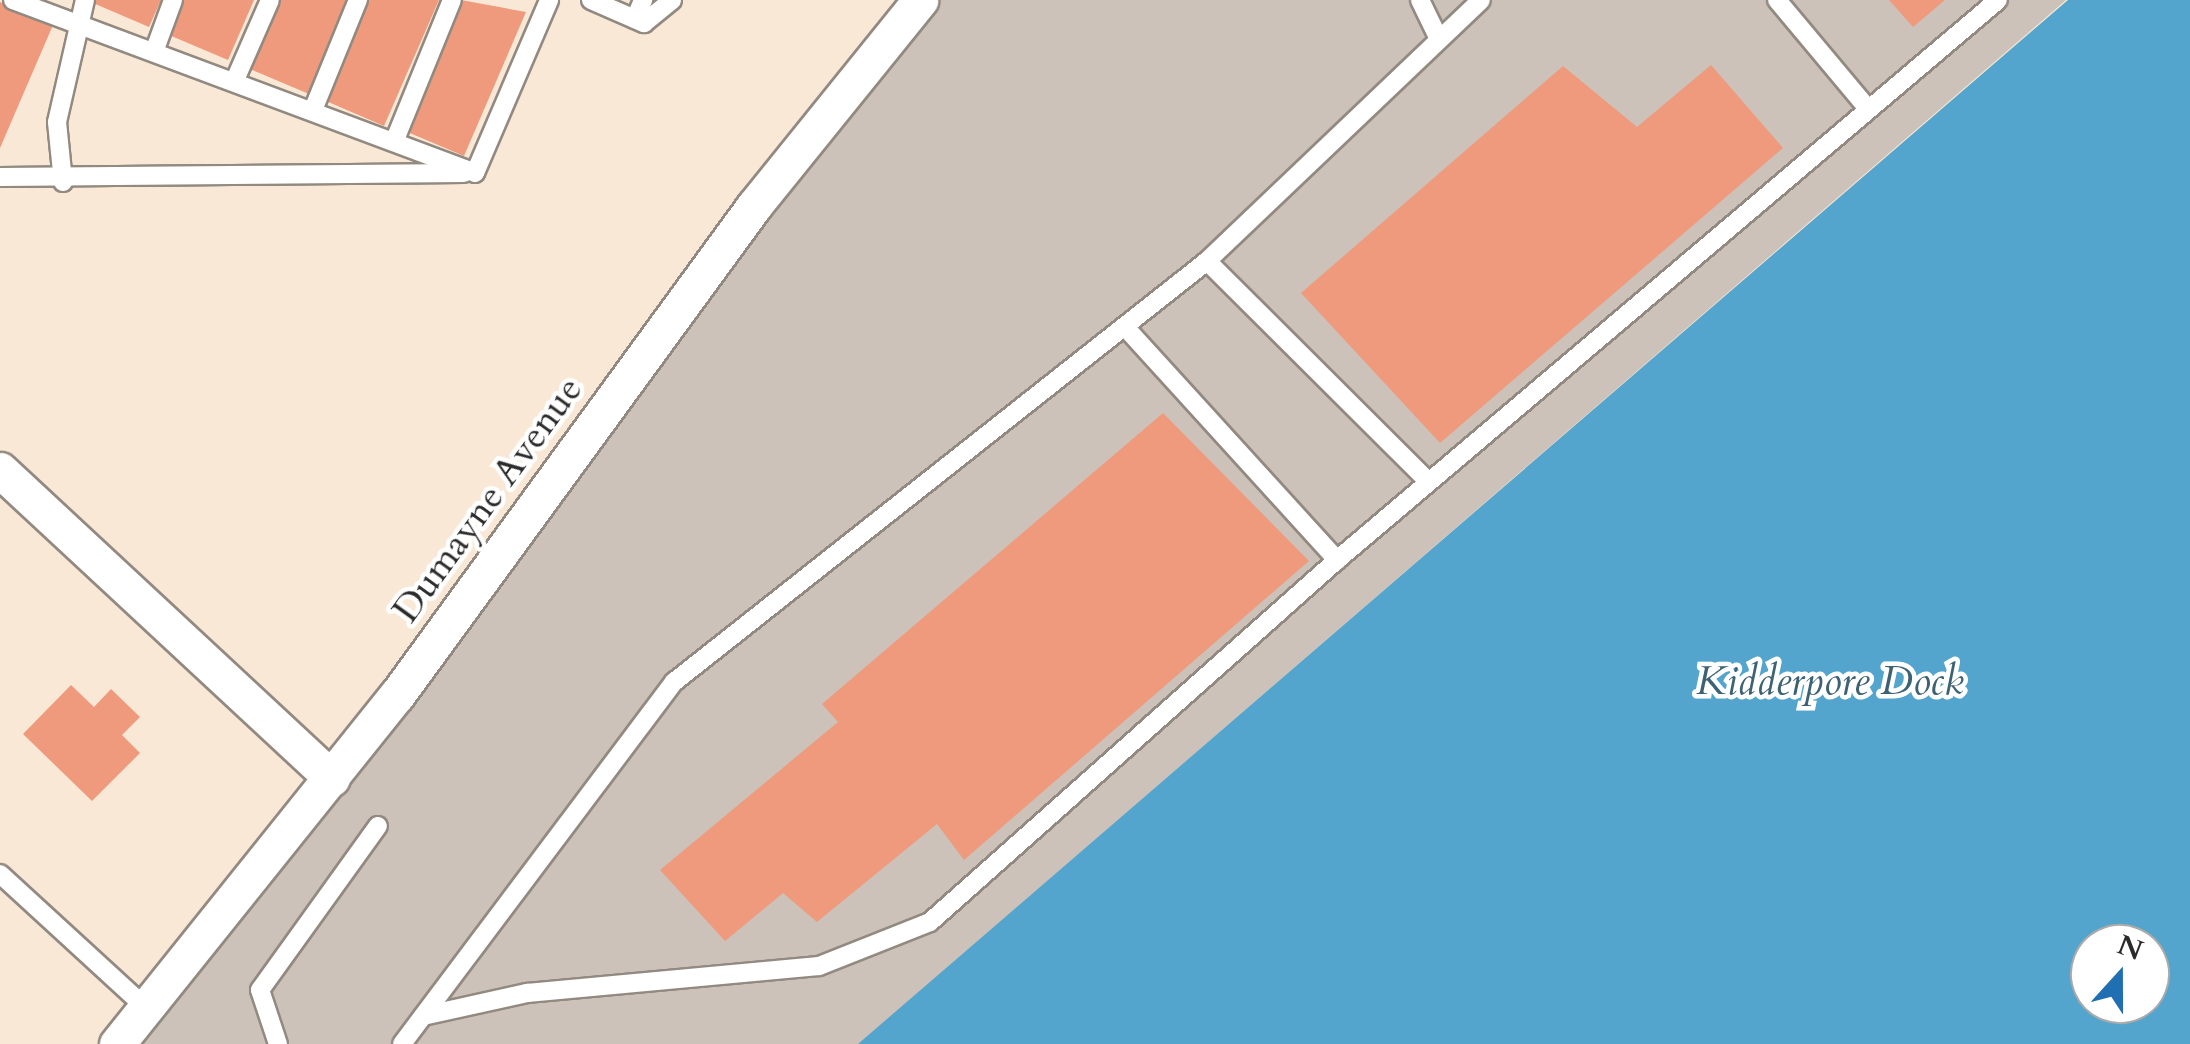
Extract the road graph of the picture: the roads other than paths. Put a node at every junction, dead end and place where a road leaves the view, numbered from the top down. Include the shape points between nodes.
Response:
1 (13, 0) edge
2 (86, 0) edge
3 (173, 0) edge
4 (270, 0) edge
5 (358, 0) edge
6 (452, 0) edge
7 (549, 0) edge
8 (592, 0) edge
9 (643, 0) edge
10 (672, 0) edge
11 (920, 0) edge
12 (1420, 0) edge
13 (1480, 0) edge
14 (1778, 0) edge
15 (1998, 0) edge
16 (635, 19) junction
17 (76, 23) junction
18 (1438, 37) junction
19 (154, 52) junction
20 (236, 80) junction
21 (1868, 109) junction
22 (313, 110) junction
23 (394, 142) junction
24 (475, 173) junction
25 (0, 176) edge
26 (63, 182) junction
27 (1207, 261) junction
28 (1126, 328) junction
29 (0, 470) edge
30 (1428, 482) junction
31 (1337, 560) junction
32 (332, 778) junction
33 (378, 826) dead end
34 (0, 874) edge
35 (146, 1008) junction
36 (423, 1016) junction
37 (117, 1044) edge
38 (278, 1044) edge
39 (402, 1044) edge

1 - 17 lane
2 - 17 lane
3 - 19 lane
4 - 20 lane
5 - 22 lane
6 - 23 lane
7 - 24 lane
8 - 16 lane
9 - 16 lane
10 - 16 lane via 644,23
11 - 32 street, Dumayne Avenue via 754,206
12 - 18 lane
13 - 18 lane
14 - 21 lane
15 - 21 lane
17 - 19 lane
17 - 26 lane via 57,122
18 - 27 lane
19 - 20 lane
20 - 22 lane
21 - 30 lane
22 - 23 lane
23 - 24 lane
24 - 26 lane
25 - 26 lane
27 - 28 lane
27 - 30 lane
28 - 31 lane
28 - 36 lane via 674,682
29 - 32 street
30 - 31 lane
31 - 36 lane via 930,922 819,966 527,993
32 - 35 street, Dumayne Avenue
33 - 38 lane via 260,990
34 - 35 lane
35 - 37 street, Dumayne Avenue
36 - 39 lane

